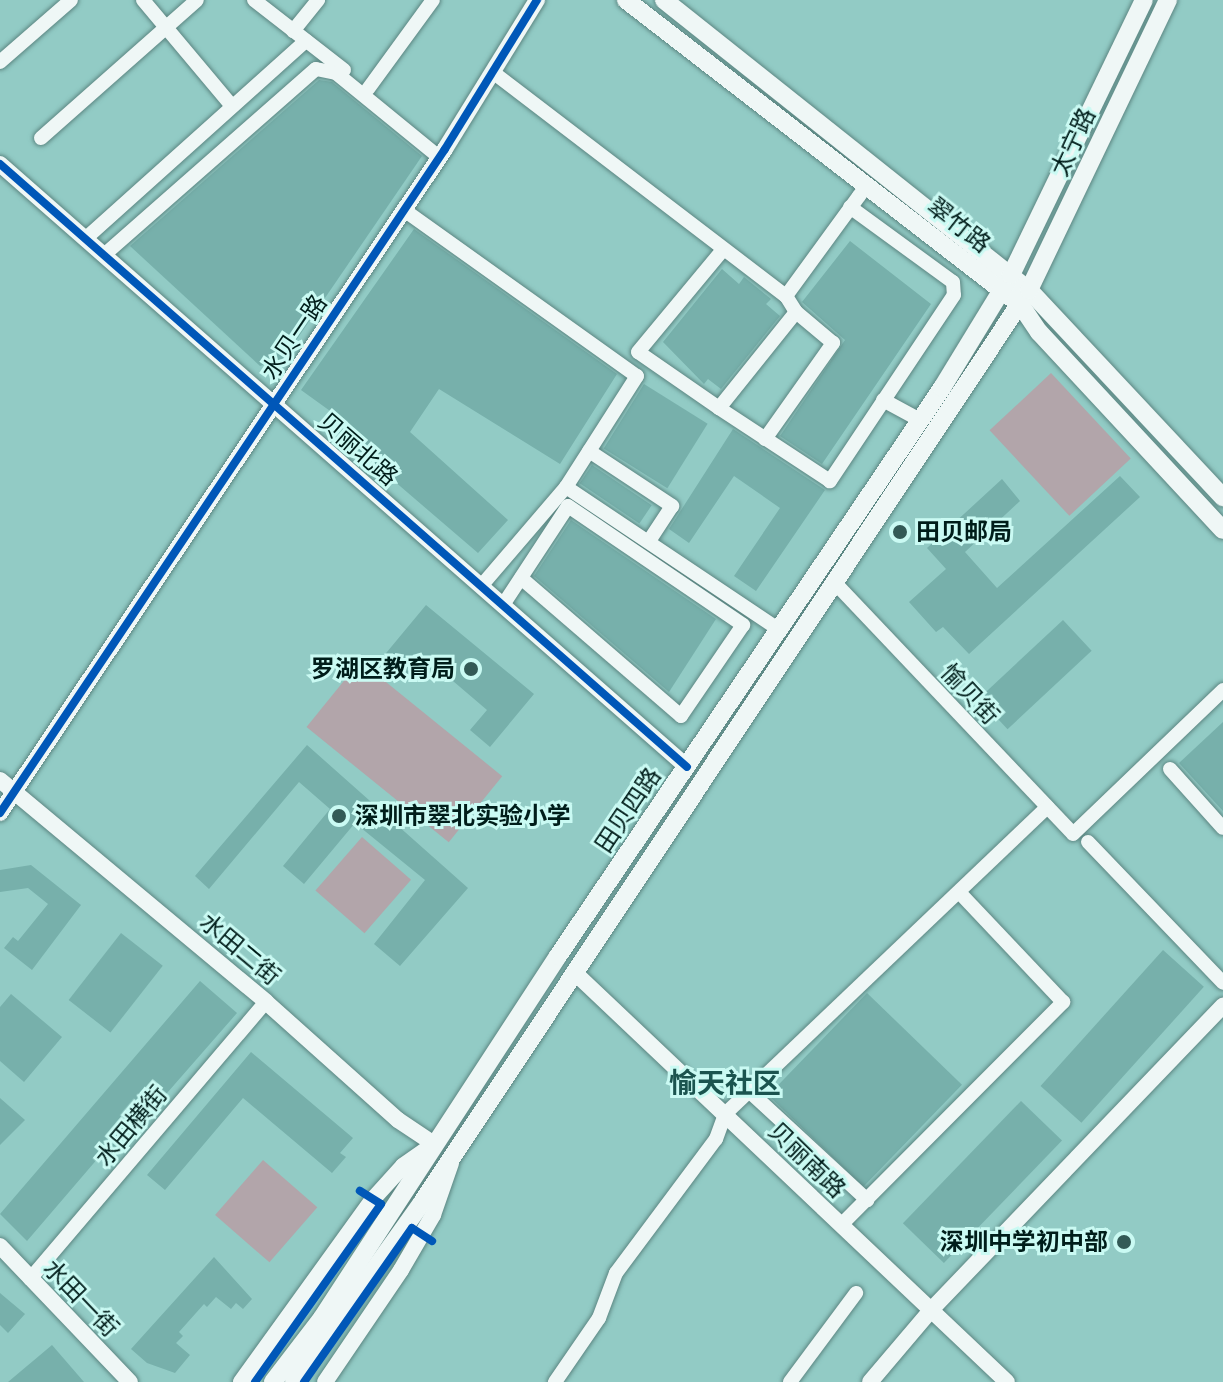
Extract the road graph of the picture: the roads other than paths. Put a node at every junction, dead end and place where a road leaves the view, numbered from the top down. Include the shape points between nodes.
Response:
1 (71, 0) edge
2 (143, 0) edge
3 (197, 0) edge
4 (254, 0) edge
5 (318, 0) edge
6 (433, 0) edge
7 (537, 0) edge
8 (626, 0) edge
9 (664, 0) edge
10 (1144, 0) edge
11 (1168, 0) edge
12 (167, 27) junction
13 (293, 31) junction
14 (306, 41) junction
15 (0, 62) edge
16 (494, 73) junction
17 (368, 89) junction
18 (232, 106) junction
19 (41, 138) dead end
20 (442, 153) junction
21 (0, 164) edge
22 (867, 185) junction
23 (850, 207) junction
24 (404, 210) junction
25 (85, 239) junction
26 (722, 251) junction
27 (104, 255) junction
28 (1006, 282) junction
29 (786, 296) junction
30 (1025, 297) junction
31 (796, 312) junction
32 (942, 388) junction
33 (959, 399) junction
34 (883, 400) junction
35 (275, 403) junction
36 (719, 408) junction
37 (920, 420) junction
38 (765, 439) junction
39 (589, 451) junction
40 (566, 487) junction
41 (1223, 497) edge
42 (1223, 530) edge
43 (649, 541) junction
44 (521, 578) junction
45 (836, 584) junction
46 (482, 585) junction
47 (503, 605) junction
48 (780, 630) junction
49 (1223, 690) edge
50 (687, 767) junction
51 (1170, 769) dead end
52 (0, 780) edge
53 (14, 791) junction
54 (1047, 807) junction
55 (0, 813) edge
56 (1223, 828) edge
57 (1088, 842) dead end
58 (959, 892) junction
59 (574, 972) junction
60 (1220, 975) edge
61 (266, 1002) junction
62 (1223, 1006) edge
63 (749, 1091) junction
64 (725, 1114) junction
65 (434, 1144) junction
66 (453, 1155) junction
67 (867, 1200) junction
68 (841, 1225) junction
69 (0, 1246) edge
70 (30, 1279) junction
71 (856, 1293) dead end
72 (931, 1310) junction
73 (329, 1323) junction
74 (130, 1382) edge
75 (241, 1382) edge
76 (273, 1382) edge
77 (294, 1382) edge
78 (325, 1382) edge
79 (555, 1382) edge
80 (790, 1382) edge
81 (870, 1382) edge
82 (1007, 1382) edge

1 - 15 street
2 - 12 street
3 - 12 street
4 - 13 street
5 - 13 street
6 - 17 street
7 - 16 street, 水贝一路
8 - 22 main road, 翠竹路
9 - 28 main road, 翠竹路
10 - 28 main road, 太宁路
11 - 30 main road, 太宁路
12 - 18 street
12 - 19 street
13 - 14 street
14 - 17 street
14 - 18 street
16 - 20 street, 水贝一路
16 - 26 street
17 - 20 street
18 - 25 street
20 - 24 street, 水贝一路
20 - 27 street via 336,73 316,69
21 - 25 street, 贝丽北路
22 - 23 street
22 - 28 main road, 翠竹路
23 - 29 street
23 - 34 street via 953,282 954,295
24 - 35 street, 水贝一路
24 - 39 street via 637,376
25 - 27 street, 贝丽北路
26 - 29 street
26 - 36 street via 638,352
27 - 35 street, 贝丽北路
28 - 30 main road, 翠竹路
28 - 32 main road, 田贝四路
29 - 31 street
30 - 33 main road, 田贝四路
30 - 41 main road, 翠竹路
30 - 42 main road, 翠竹路 via 1039,332
31 - 36 street
31 - 38 street via 833,343
32 - 33 street
32 - 37 main road, 田贝四路
33 - 45 main road, 田贝四路
34 - 37 street
34 - 38 street via 830,481
35 - 46 street, 贝丽北路
35 - 53 street, 水贝一路
36 - 38 street
37 - 48 main road, 田贝四路
39 - 40 street
39 - 43 street via 672,506
40 - 43 street
40 - 46 street
43 - 48 street
44 - 44 street via 568,506 743,625 681,716
44 - 47 street
45 - 54 street, 愉贝街
45 - 59 main road, 田贝四路
46 - 47 street, 贝丽北路
47 - 50 street, 贝丽北路
48 - 50 main road, 田贝四路
49 - 54 street, 愉贝街 via 1073,834
50 - 65 main road, 田贝四路
51 - 56 street
52 - 53 street, 水田二街
53 - 55 street, 水贝一路
53 - 61 street, 水田二街
54 - 58 street
57 - 60 street
58 - 63 street
58 - 67 street via 1063,1002
59 - 64 street, 贝丽南路
59 - 66 main road, 田贝四路
61 - 65 street, 水田二街 via 398,1120
61 - 70 street, 水田横街
62 - 72 street
63 - 64 street
63 - 67 street
64 - 68 street, 贝丽南路
64 - 79 street via 716,1139 616,1273 599,1318
65 - 73 main road, 田贝四路
65 - 75 street via 403,1166 373,1199
66 - 73 main road, 田贝四路
66 - 78 street via 433,1215
67 - 68 street
68 - 72 street, 贝丽南路
69 - 70 street, 水田一街
70 - 74 street, 水田一街
71 - 80 street
72 - 81 street
72 - 82 street, 贝丽南路
73 - 76 main road
73 - 77 main road

